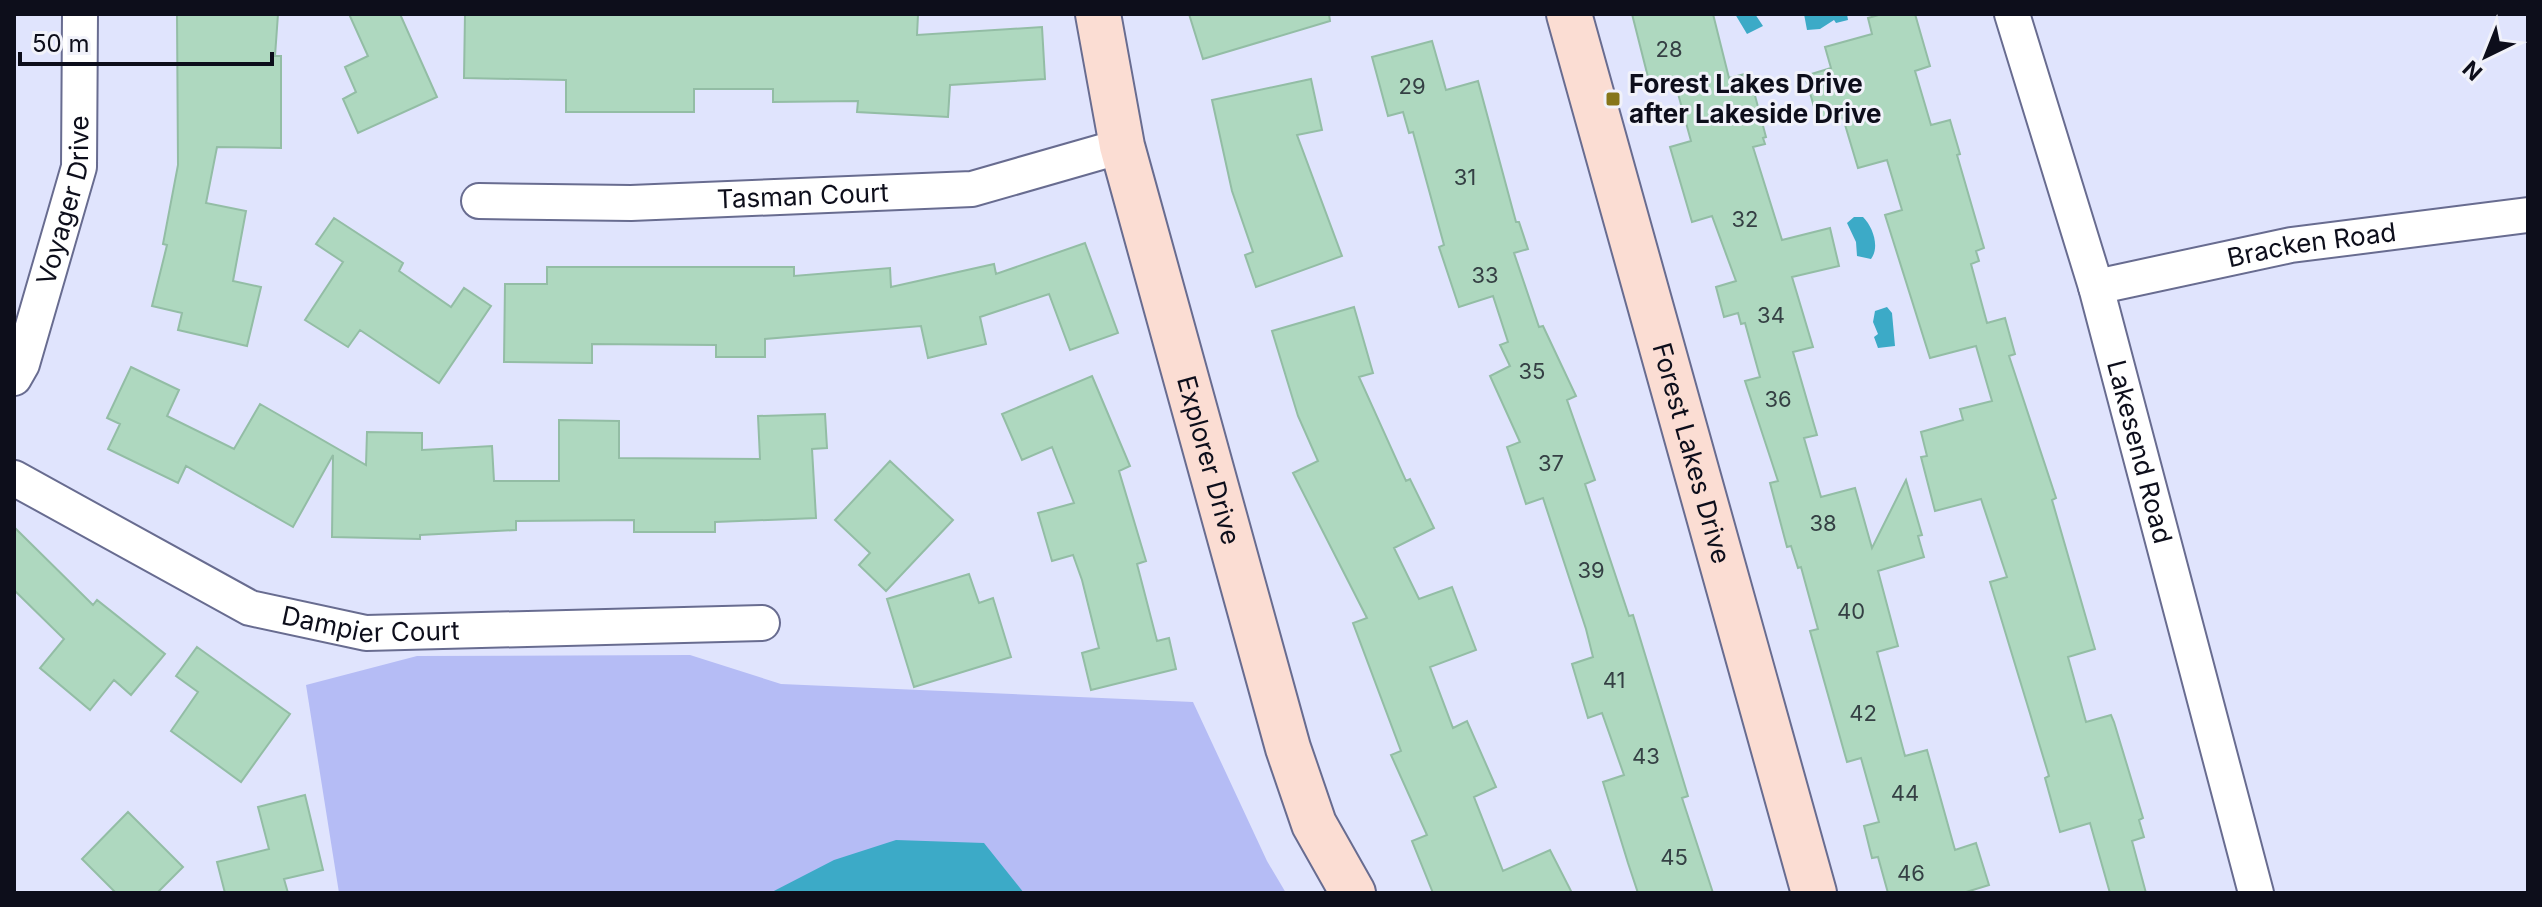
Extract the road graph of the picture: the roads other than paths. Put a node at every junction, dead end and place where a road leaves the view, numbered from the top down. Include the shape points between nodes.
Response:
1 (80, 14) edge
2 (1098, 14) edge
3 (1542, 14) edge
4 (1569, 14) edge
5 (2012, 14) edge
6 (1122, 146) junction
7 (479, 201) dead end
8 (2528, 215) edge
9 (2096, 287) junction
10 (14, 378) edge
11 (14, 478) edge
12 (762, 623) dead end
13 (1353, 893) edge
14 (1785, 893) edge
15 (1814, 893) edge
16 (2256, 893) edge

1 - 10 street, Voyager Drive via 79,167
2 - 6 main road, Explorer Drive
3 - 14 main road, Forest Lakes Drive
4 - 15 main road, Forest Lakes Drive
5 - 9 street, Lakesend Road
6 - 7 street, Tasman Court via 972,189 631,203
6 - 13 main road, Explorer Drive via 1288,748 1314,824
8 - 9 street, Bracken Road via 2291,245
9 - 16 street, Lakesend Road
11 - 12 street, Dampier Court via 250,608 366,633

